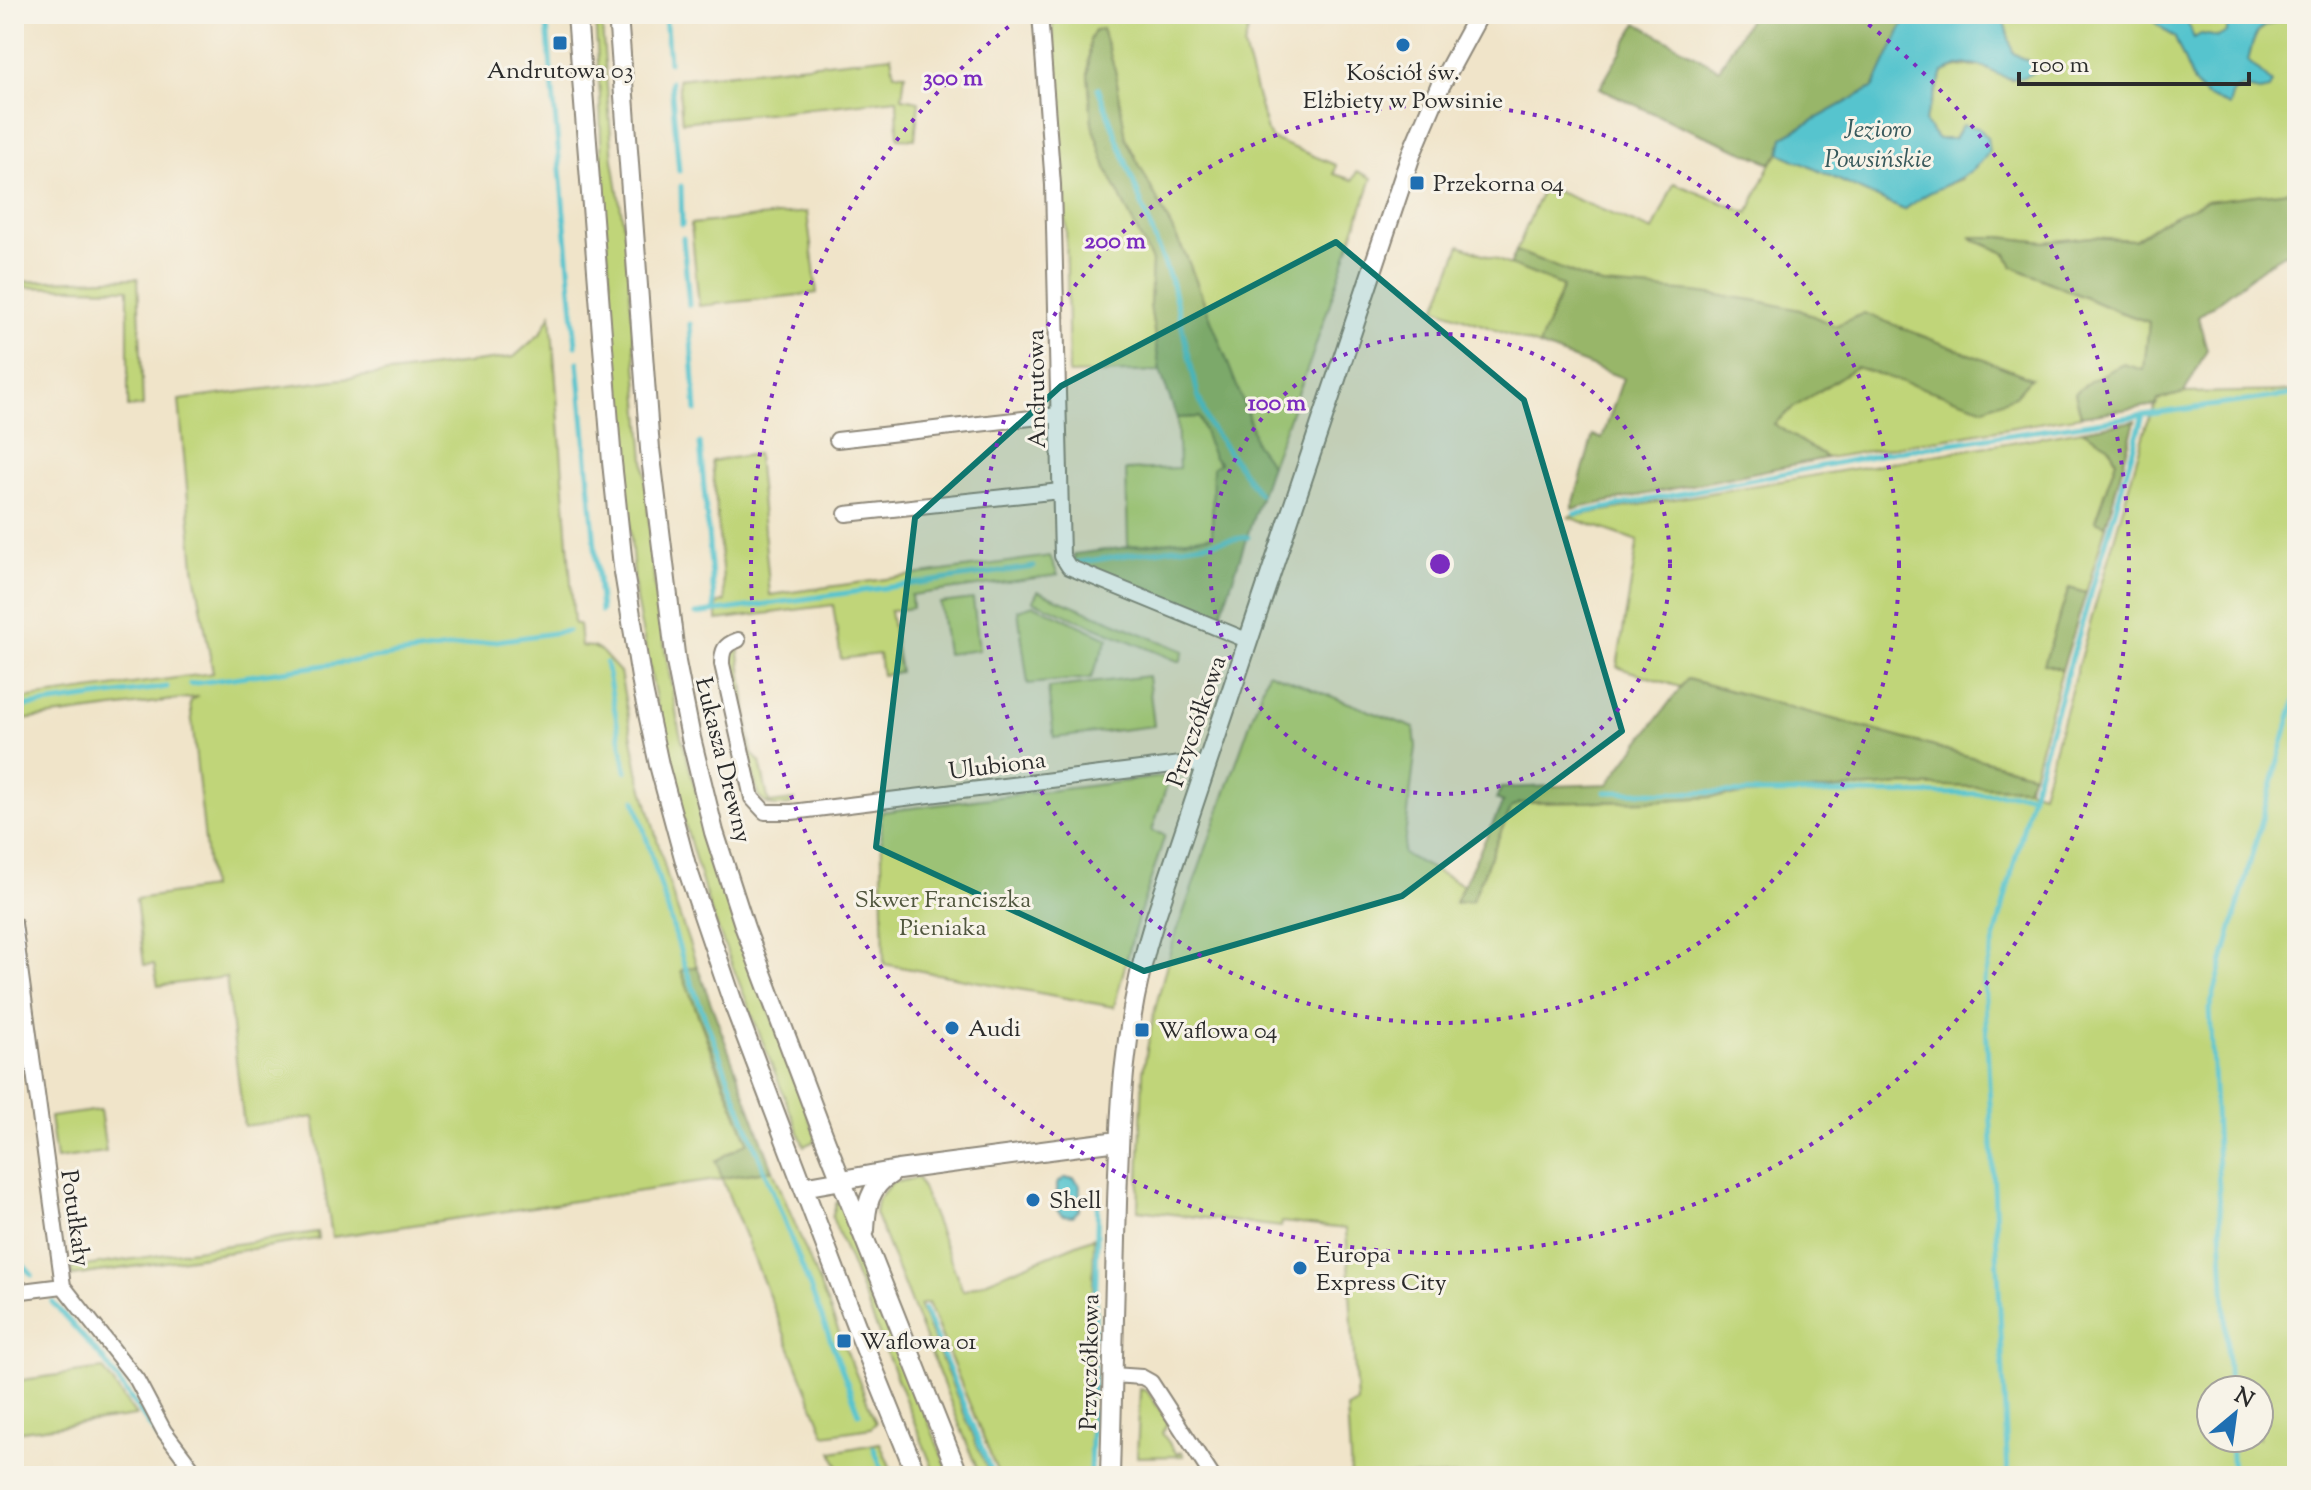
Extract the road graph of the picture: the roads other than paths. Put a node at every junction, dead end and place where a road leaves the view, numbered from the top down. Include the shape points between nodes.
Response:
1 (577, 14) edge
2 (618, 14) edge
3 (1040, 14) edge
4 (1479, 14) edge
5 (1058, 415) junction
6 (837, 440) dead end
7 (1060, 491) junction
8 (846, 514) dead end
9 (738, 640) dead end
10 (1249, 641) junction
11 (1207, 765) junction
12 (14, 924) edge
13 (1118, 1141) junction
14 (898, 1170) junction
15 (842, 1181) junction
16 (803, 1187) junction
17 (864, 1237) junction
18 (63, 1286) junction
19 (14, 1292) edge
20 (1113, 1375) junction
21 (198, 1476) edge
22 (917, 1476) edge
23 (959, 1476) edge
24 (1110, 1476) edge
25 (1212, 1476) edge

1 - 16 main road via 612,462 643,690 686,865
2 - 15 main road, Łukasza Drewny via 650,449 676,662 714,832
3 - 5 street, Andrutowa via 1053,185
4 - 10 main road, Przyczółkowa via 1412,152
5 - 6 street
5 - 7 street, Andrutowa
7 - 8 street
7 - 10 street, Andrutowa via 1062,556 1069,567
9 - 11 street, Ulubiona via 727,644 722,664 752,798 765,812
10 - 11 main road, Przyczółkowa
11 - 13 main road, Przyczółkowa via 1136,986 1124,1053
12 - 18 street, Potułkały
13 - 14 main road
13 - 20 main road, Przyczółkowa
14 - 15 main road
14 - 17 main road via 870,1196
15 - 16 main road
15 - 17 main road, Łukasza Drewny
16 - 22 main road
17 - 23 main road, Łukasza Drewny
18 - 19 street
18 - 21 street, Potułkały via 137,1380 164,1431
20 - 24 main road, Przyczółkowa
20 - 25 street via 1151,1382

